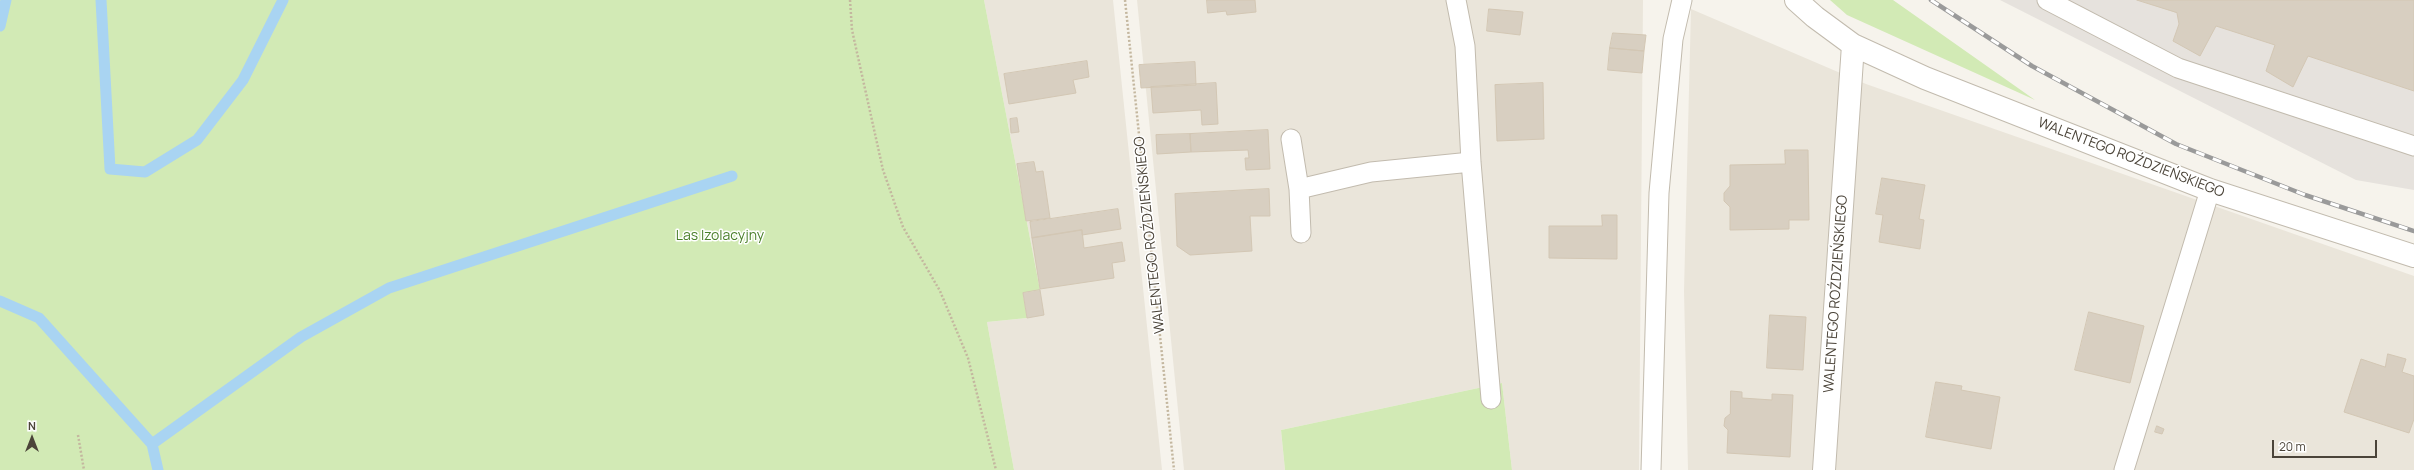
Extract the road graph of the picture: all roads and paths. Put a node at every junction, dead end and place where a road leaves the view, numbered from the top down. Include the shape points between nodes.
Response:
1 (850, 0) edge
2 (1125, 0) edge
3 (1456, 0) edge
4 (1682, 0) edge
5 (1796, 0) edge
6 (2047, 0) edge
7 (1853, 45) junction
8 (1291, 139) dead end
9 (2414, 146) edge
10 (1471, 162) junction
11 (1299, 188) junction
12 (2210, 190) junction
13 (1301, 233) dead end
14 (2414, 256) edge
15 (1491, 399) dead end
16 (78, 434) dead end
17 (84, 470) edge
18 (996, 470) edge
19 (1174, 470) edge
20 (1651, 470) edge
21 (1824, 470) edge
22 (2124, 470) edge

1 - 18 path via 852,30 883,170 903,227 940,291 968,358
2 - 19 path, WALENTEGO ROŹDZIEŃSKIEGO
3 - 10 lane via 1465,46
4 - 20 lane via 1673,39 1659,193
5 - 7 street, WALENTEGO ROŹDZIEŃSKIEGO
6 - 9 lane via 2178,68
7 - 12 street, WALENTEGO ROŹDZIEŃSKIEGO via 1925,78
7 - 21 street, WALENTEGO ROŹDZIEŃSKIEGO
8 - 11 lane
10 - 11 lane via 1370,172
10 - 15 lane
11 - 13 lane
12 - 14 street, WALENTEGO ROŹDZIEŃSKIEGO
12 - 22 lane
16 - 17 path

